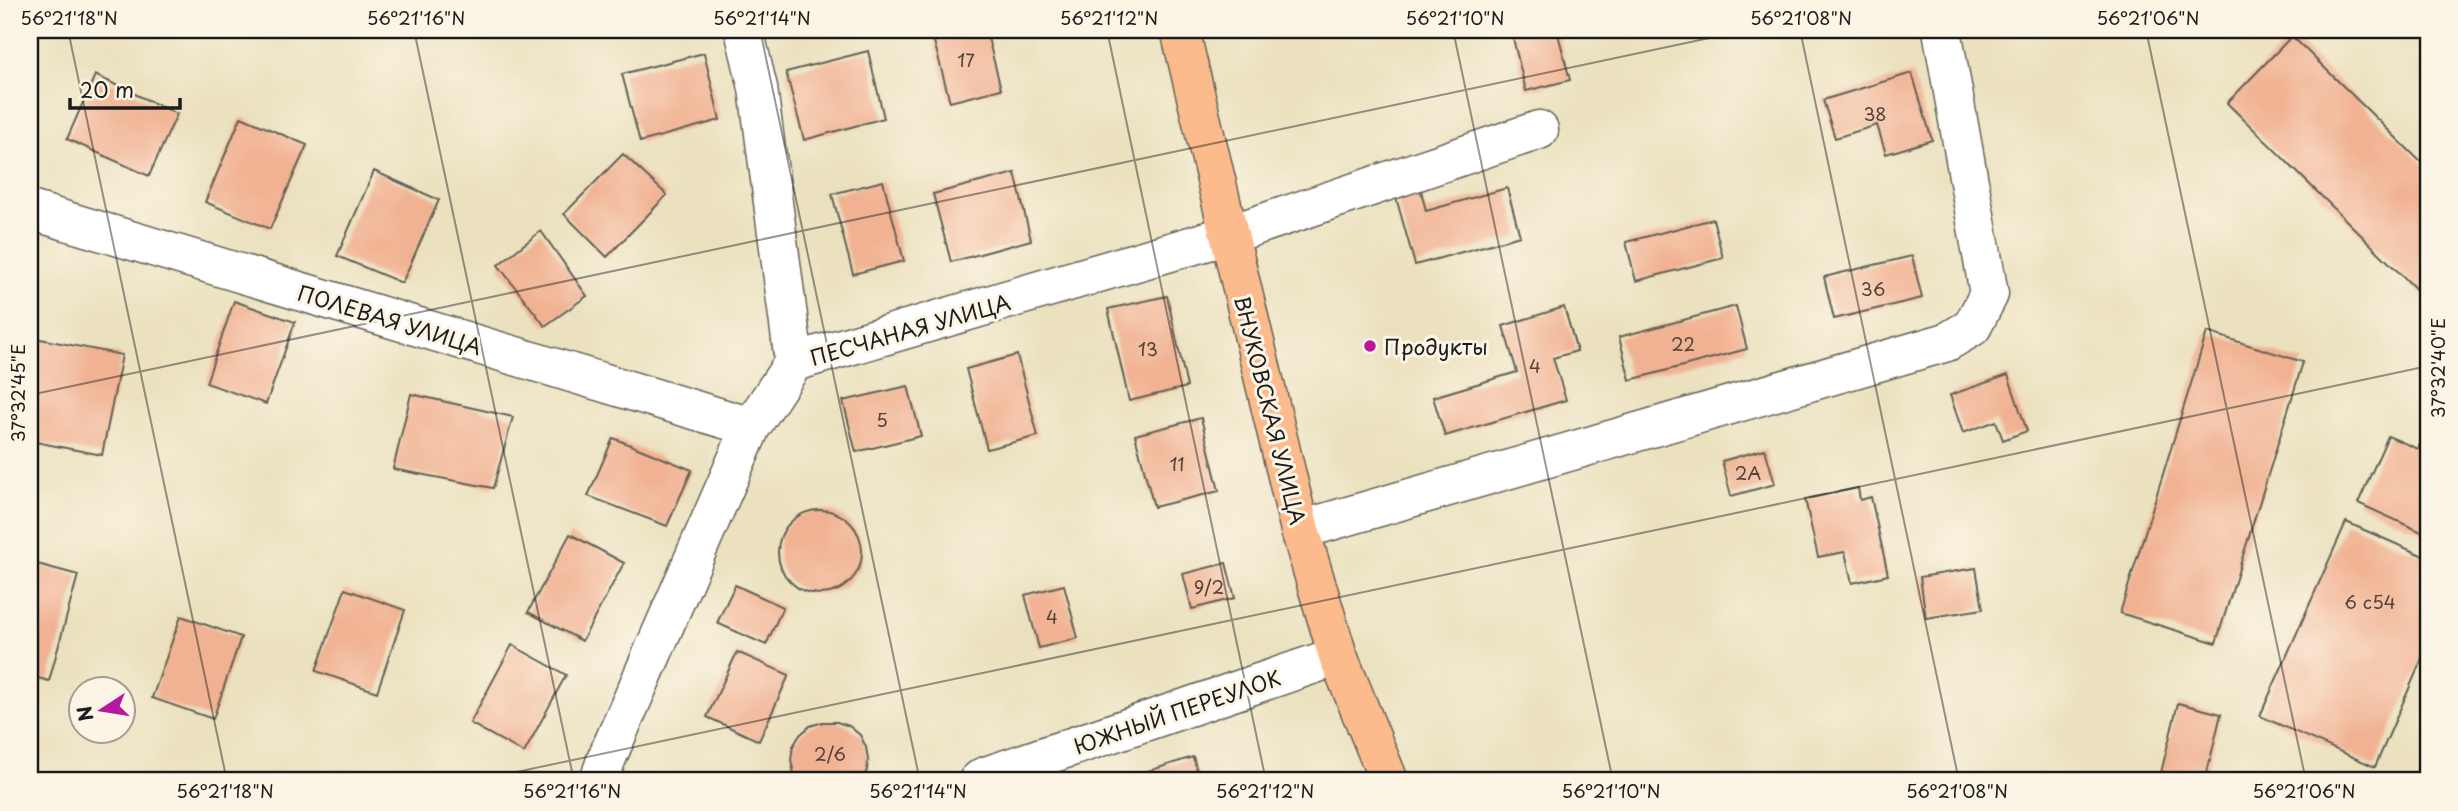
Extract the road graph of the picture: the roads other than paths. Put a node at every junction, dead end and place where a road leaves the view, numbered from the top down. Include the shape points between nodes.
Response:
1 (744, 30) edge
2 (1180, 30) edge
3 (1942, 30) edge
4 (1539, 130) dead end
5 (30, 211) edge
6 (1228, 236) junction
7 (794, 362) junction
8 (751, 427) junction
9 (1300, 530) junction
10 (1338, 656) junction
11 (599, 781) edge
12 (978, 781) edge
13 (1389, 781) edge

1 - 7 street via 758,88
2 - 6 main road, ВНУКОВСКАЯ УЛИЦА
3 - 9 street via 1989,294 1972,327 1947,342
4 - 6 street, ПЕСЧАНАЯ УЛИЦА
5 - 8 street, ПОЛЕВАЯ УЛИЦА
6 - 7 street, ПЕСЧАНАЯ УЛИЦА
6 - 9 main road, ВНУКОВСКАЯ УЛИЦА
7 - 8 street, ПЕСЧАНАЯ УЛИЦА
8 - 11 street, ПЕСЧАНАЯ УЛИЦА
9 - 10 main road, ВНУКОВСКАЯ УЛИЦА
10 - 12 street, ЮЖНЫЙ ПЕРЕУЛОК
10 - 13 main road, ВНУКОВСКАЯ УЛИЦА

